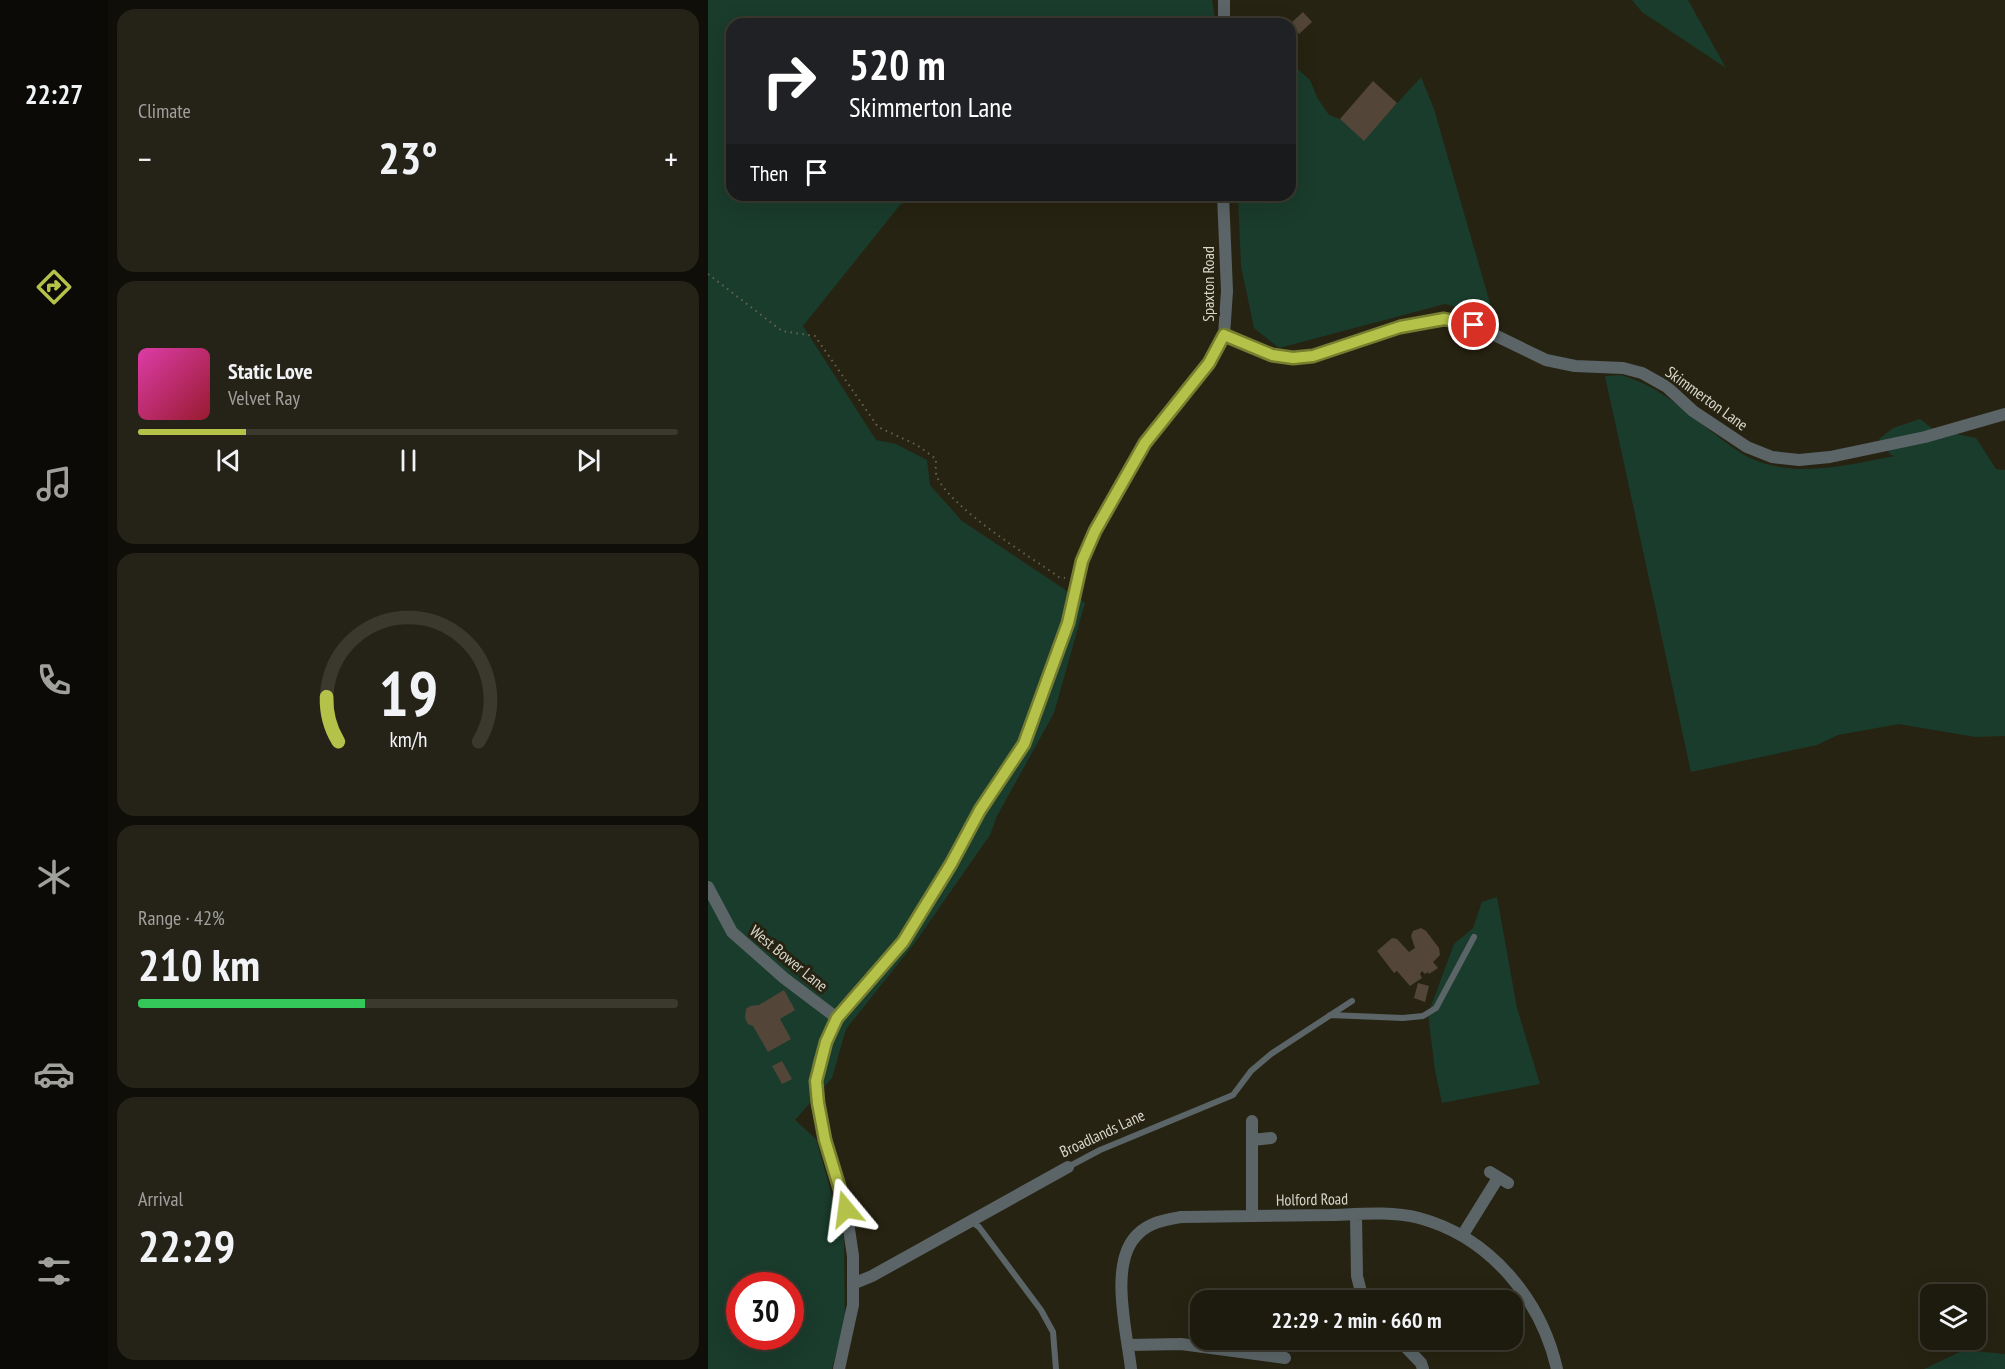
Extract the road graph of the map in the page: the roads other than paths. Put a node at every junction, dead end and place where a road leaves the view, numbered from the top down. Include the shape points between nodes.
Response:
1 (1224, 0) edge
2 (1224, 18) edge
3 (1223, 201) edge
4 (1224, 335) junction
5 (2005, 414) edge
6 (708, 887) edge
7 (1474, 937) dead end
8 (1352, 1001) dead end
9 (1330, 1015) junction
10 (837, 1018) junction
11 (1252, 1121) dead end
12 (1271, 1138) dead end
13 (1252, 1140) junction
14 (1068, 1167) joint
15 (1499, 1178) dead end
16 (1356, 1215) junction
17 (1252, 1216) junction
18 (971, 1221) junction
19 (1462, 1236) junction
20 (855, 1283) junction
21 (1360, 1290) edge
22 (1129, 1345) junction
23 (1408, 1350) edge
24 (1285, 1358) dead end
25 (839, 1369) edge
26 (1056, 1369) edge
27 (1131, 1369) edge
28 (1423, 1369) edge
29 (1557, 1369) edge

1 - 2 street
3 - 4 street, Spaxton Road via 1227,291
4 - 5 street, Skimmerton Lane via 1272,355 1293,358 1313,356 1400,327 1444,319 1474,325 1546,360 1642,373 1747,447 1790,459 1830,457 1925,437
4 - 10 street, Spaxton Road via 1209,363 1145,443 1095,531 1082,561 1068,623 1024,744 980,810 903,942
6 - 10 street, West Bower Lane via 738,939
7 - 9 lane via 1436,1008 1423,1016
8 - 9 lane, Broadlands Lane
9 - 14 lane, Broadlands Lane via 1271,1054 1251,1071 1233,1095
10 - 20 street, Spaxton Road via 816,1081 825,1140 846,1209
11 - 13 street
12 - 13 street
13 - 17 street
14 - 18 street, Broadlands Lane
15 - 19 street
16 - 17 street, Holford Road
16 - 19 street, Holford Road via 1418,1218
16 - 21 street
17 - 22 street, Holford Road via 1181,1217 1158,1221 1138,1234 1129,1244 1121,1268
18 - 20 street, Broadlands Lane
18 - 26 lane via 1041,1310 1053,1332
19 - 29 street, Holford Road via 1509,1273 1530,1301 1544,1326
20 - 25 street, Spaxton Road
22 - 24 street via 1260,1347
22 - 27 street
23 - 28 street

